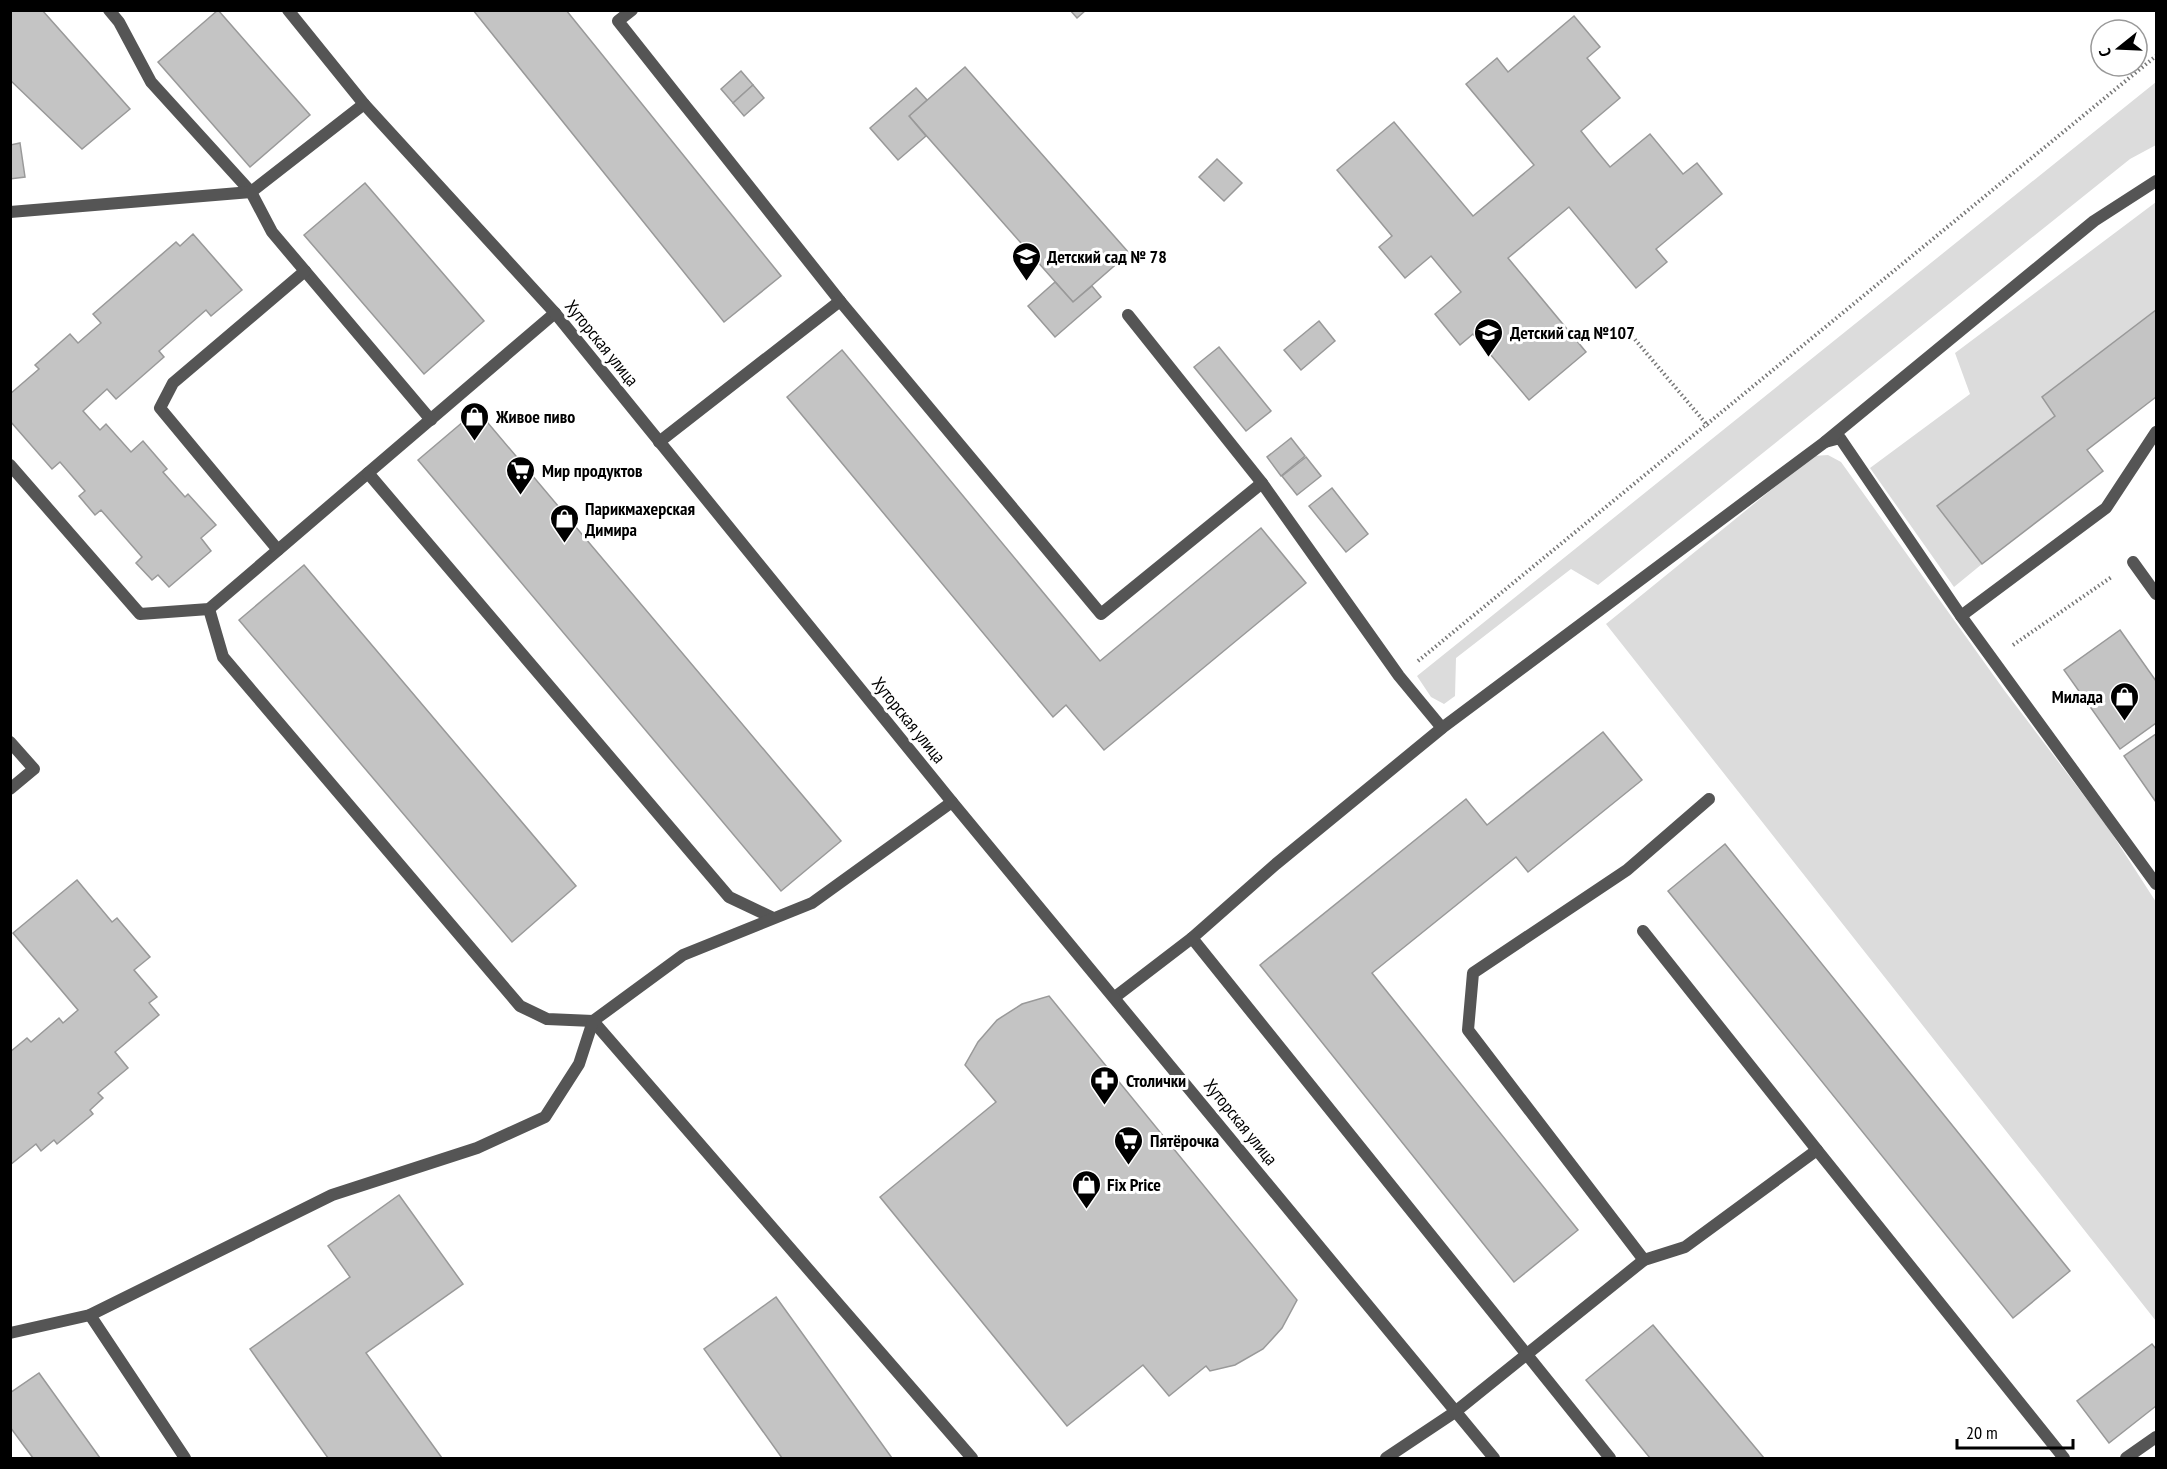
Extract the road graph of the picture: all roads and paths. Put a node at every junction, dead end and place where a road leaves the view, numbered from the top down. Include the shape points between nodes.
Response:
1 (109, 10) edge
2 (288, 10) edge
3 (632, 10) edge
4 (2157, 56) edge
5 (364, 104) junction
6 (2157, 181) edge
7 (251, 192) junction
8 (10, 212) edge
9 (305, 271) junction
10 (840, 301) junction
11 (555, 313) junction
12 (1128, 315) dead end
13 (1632, 336) dead end
14 (431, 420) junction
15 (1708, 426) junction
16 (2157, 432) edge
17 (659, 442) junction
18 (1826, 442) junction
19 (10, 465) edge
20 (368, 473) junction
21 (1262, 483) junction
22 (278, 550) junction
23 (2133, 562) joint
24 (2157, 594) edge
25 (209, 609) junction
26 (1961, 616) junction
27 (1992, 659) junction
28 (1399, 676) junction
29 (1442, 728) junction
30 (10, 742) edge
31 (10, 789) edge
32 (1710, 799) dead end
33 (952, 802) junction
34 (2157, 884) edge
35 (771, 917) junction
36 (1643, 931) dead end
37 (1192, 938) junction
38 (1115, 998) junction
39 (593, 1021) junction
40 (1817, 1150) junction
41 (1644, 1260) junction
42 (90, 1315) junction
43 (10, 1334) edge
44 (1525, 1355) junction
45 (1455, 1412) junction
46 (2157, 1437) edge
47 (185, 1458) edge
48 (972, 1458) edge
49 (1386, 1458) edge
50 (1494, 1458) edge
51 (1610, 1458) edge
52 (2064, 1458) edge
53 (2126, 1458) edge

1 - 7 street via 151,82
2 - 5 street, Хуторская улица
3 - 10 street via 618,21
4 - 15 path
5 - 7 street
5 - 11 street, Хуторская улица
6 - 18 street via 2094,221
7 - 8 street
7 - 9 street via 272,232
9 - 14 street
9 - 22 street via 173,383 160,408
10 - 17 street
10 - 21 street via 1101,614
11 - 14 street
11 - 17 street, Хуторская улица
12 - 21 street
13 - 15 path
14 - 20 street
15 - 28 path
16 - 26 street via 2106,508
17 - 33 street, Хуторская улица
18 - 26 street via 1840,438
18 - 29 street
19 - 25 street via 141,614
20 - 22 street
20 - 35 street via 729,897
21 - 28 street
22 - 25 street
23 - 24 street
23 - 27 path
25 - 39 street via 223,657 520,1006 547,1019
26 - 27 street
27 - 34 street
28 - 29 street
29 - 37 street
30 - 31 street via 34,769
32 - 41 street via 1628,870 1473,973 1468,1030
33 - 35 street via 812,903
33 - 38 street, Хуторская улица
35 - 39 street via 683,955
36 - 40 street
37 - 38 street
37 - 44 street
38 - 45 street, Хуторская улица
39 - 42 street via 579,1064 545,1117 477,1148 332,1195
39 - 48 street
40 - 41 street via 1685,1246
40 - 52 street
41 - 44 street
42 - 43 street
42 - 47 street
44 - 45 street
44 - 51 street
45 - 49 street
45 - 50 street, Хуторская улица
46 - 53 street

